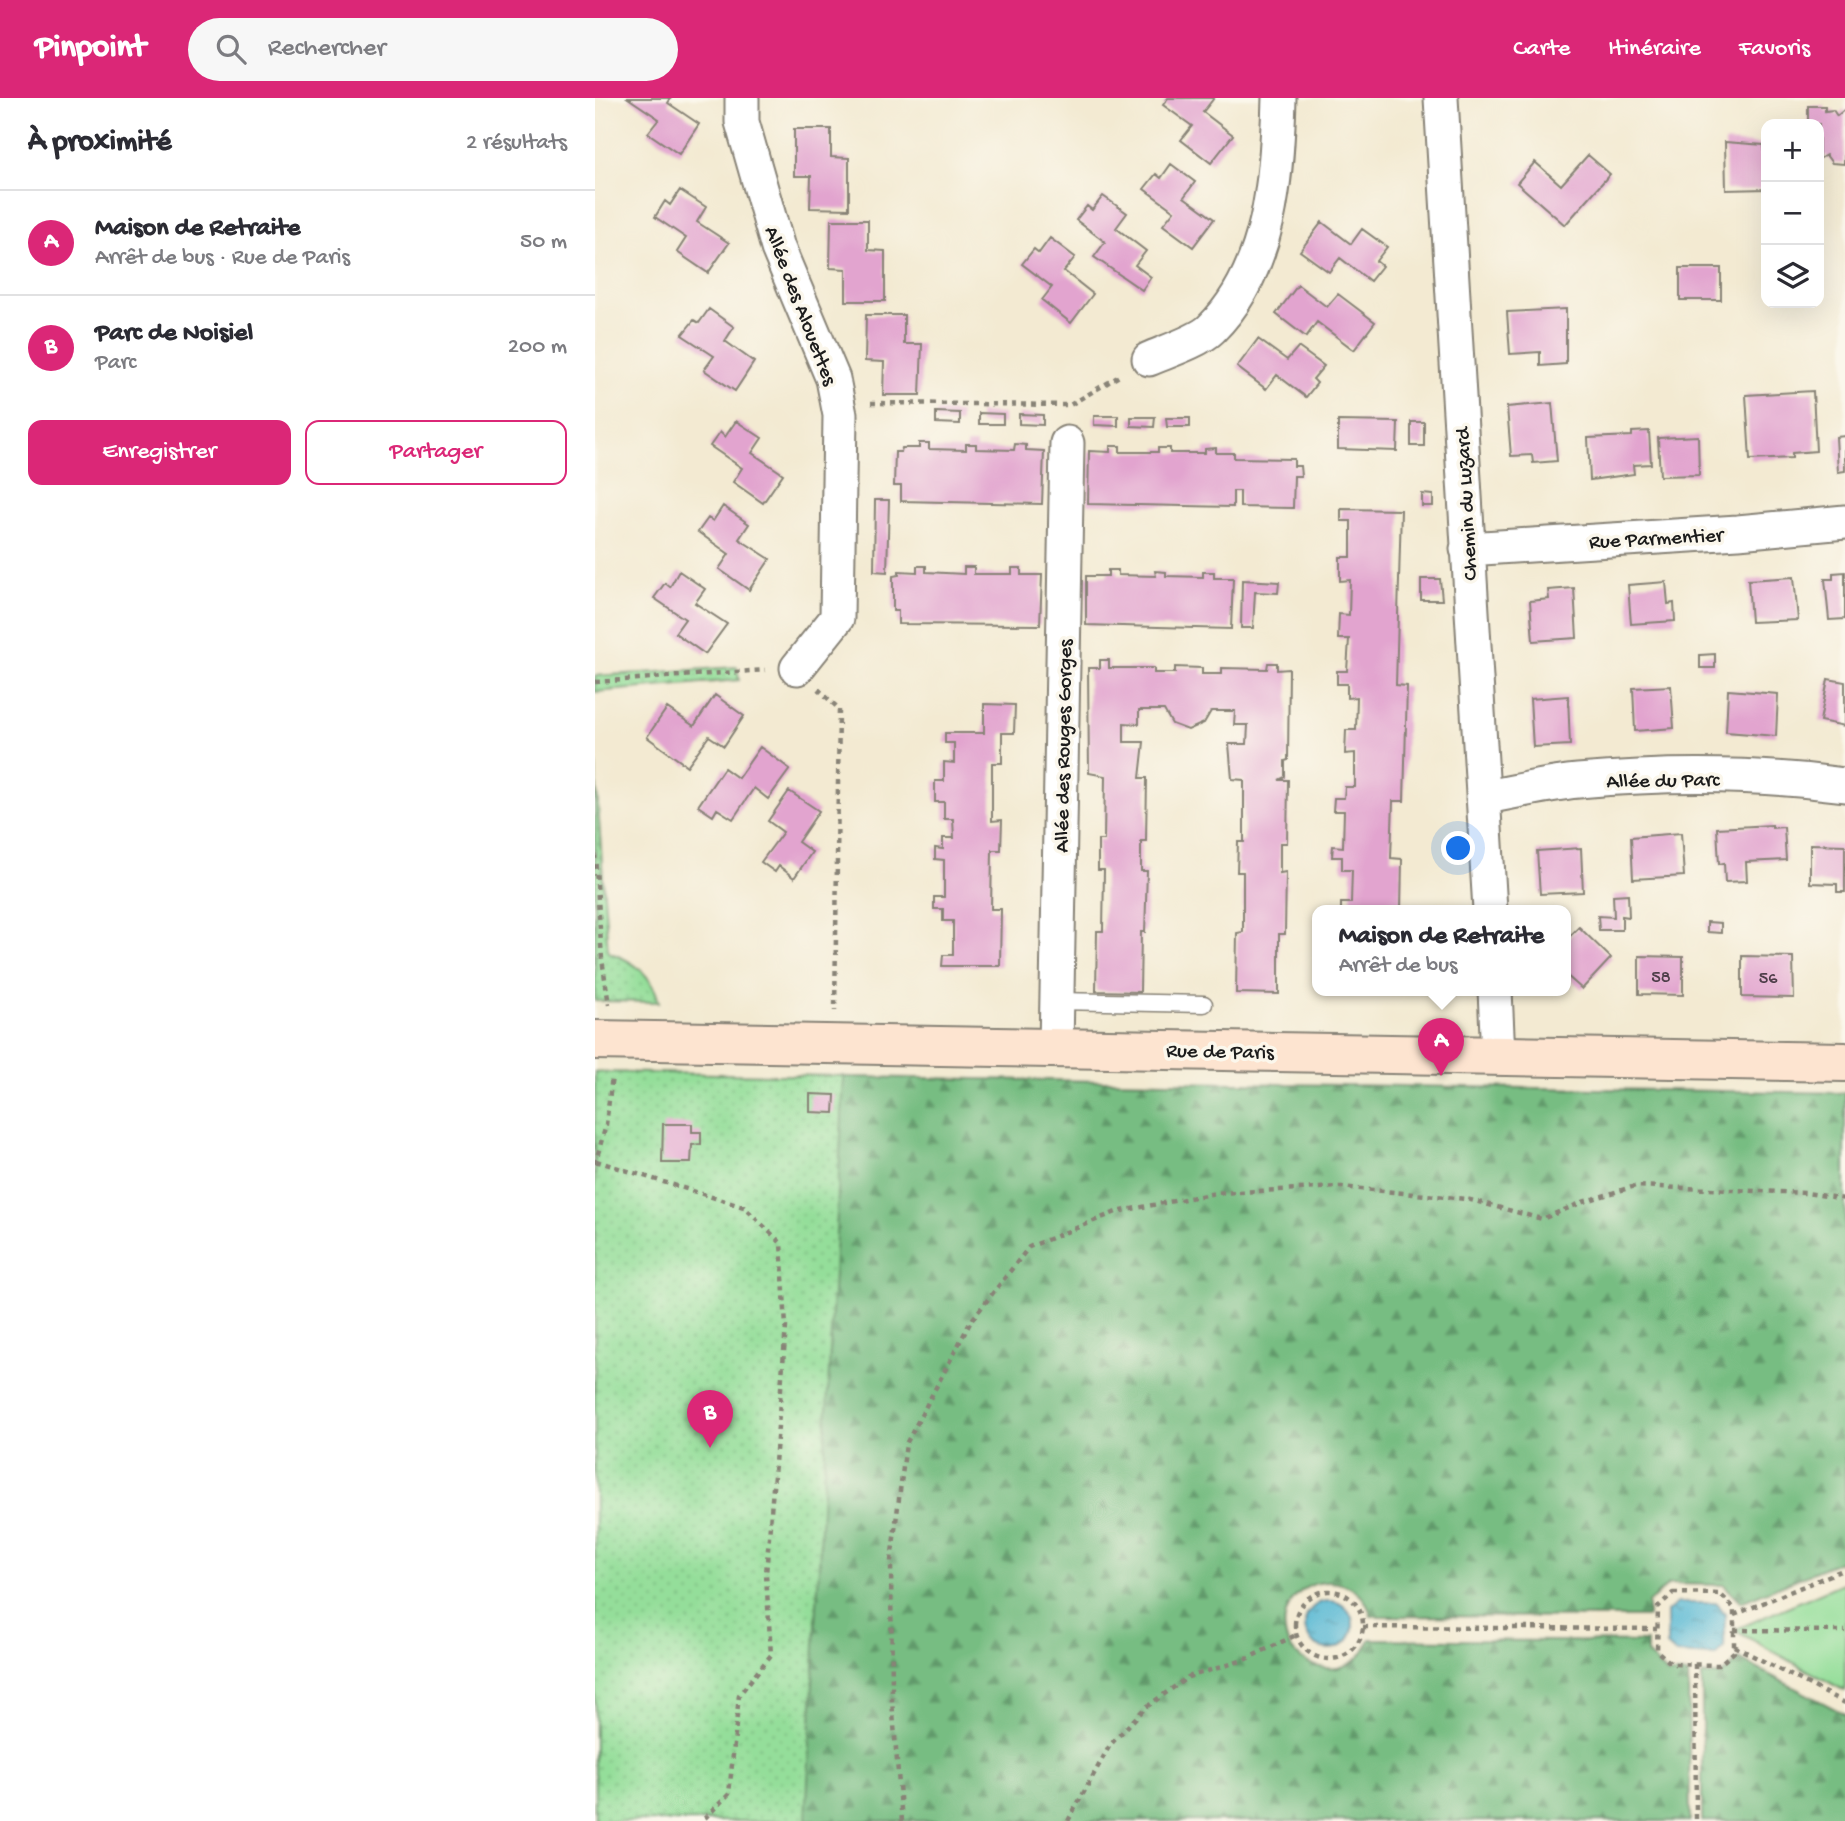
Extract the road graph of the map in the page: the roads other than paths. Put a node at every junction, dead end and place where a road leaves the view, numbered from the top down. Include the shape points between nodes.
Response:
1 (743, 98) edge
2 (1279, 98) edge
3 (1441, 98) edge
4 (1149, 359) road end
5 (1067, 443) dead end
6 (1845, 522) edge
7 (1467, 549) junction
8 (797, 668) road end
9 (1845, 785) edge
10 (1483, 798) junction
11 (1490, 905) edge
12 (1495, 996) edge
13 (1057, 1001) junction
14 (1204, 1004) dead end
15 (604, 1040) edge
16 (1056, 1048) junction
17 (1498, 1056) junction
18 (1845, 1062) edge

1 - 8 street, Allée des Alouettes via 742,122 778,248 833,379 840,415 837,618
2 - 4 street via 1277,162 1256,256 1210,330
3 - 7 street, Chemin du Luzard
5 - 13 street, Allée des Rouges Gorges
6 - 7 street, Rue Parmentier
7 - 10 street, Chemin du Luzard
9 - 10 street, Allée du Parc via 1791,778 1674,777 1576,782
10 - 11 street, Chemin du Luzard
12 - 17 street
13 - 14 lane
13 - 16 street, Allée des Rouges Gorges
15 - 16 main road, Rue de Paris
16 - 17 main road, Rue de Paris
17 - 18 main road, Rue de Paris

